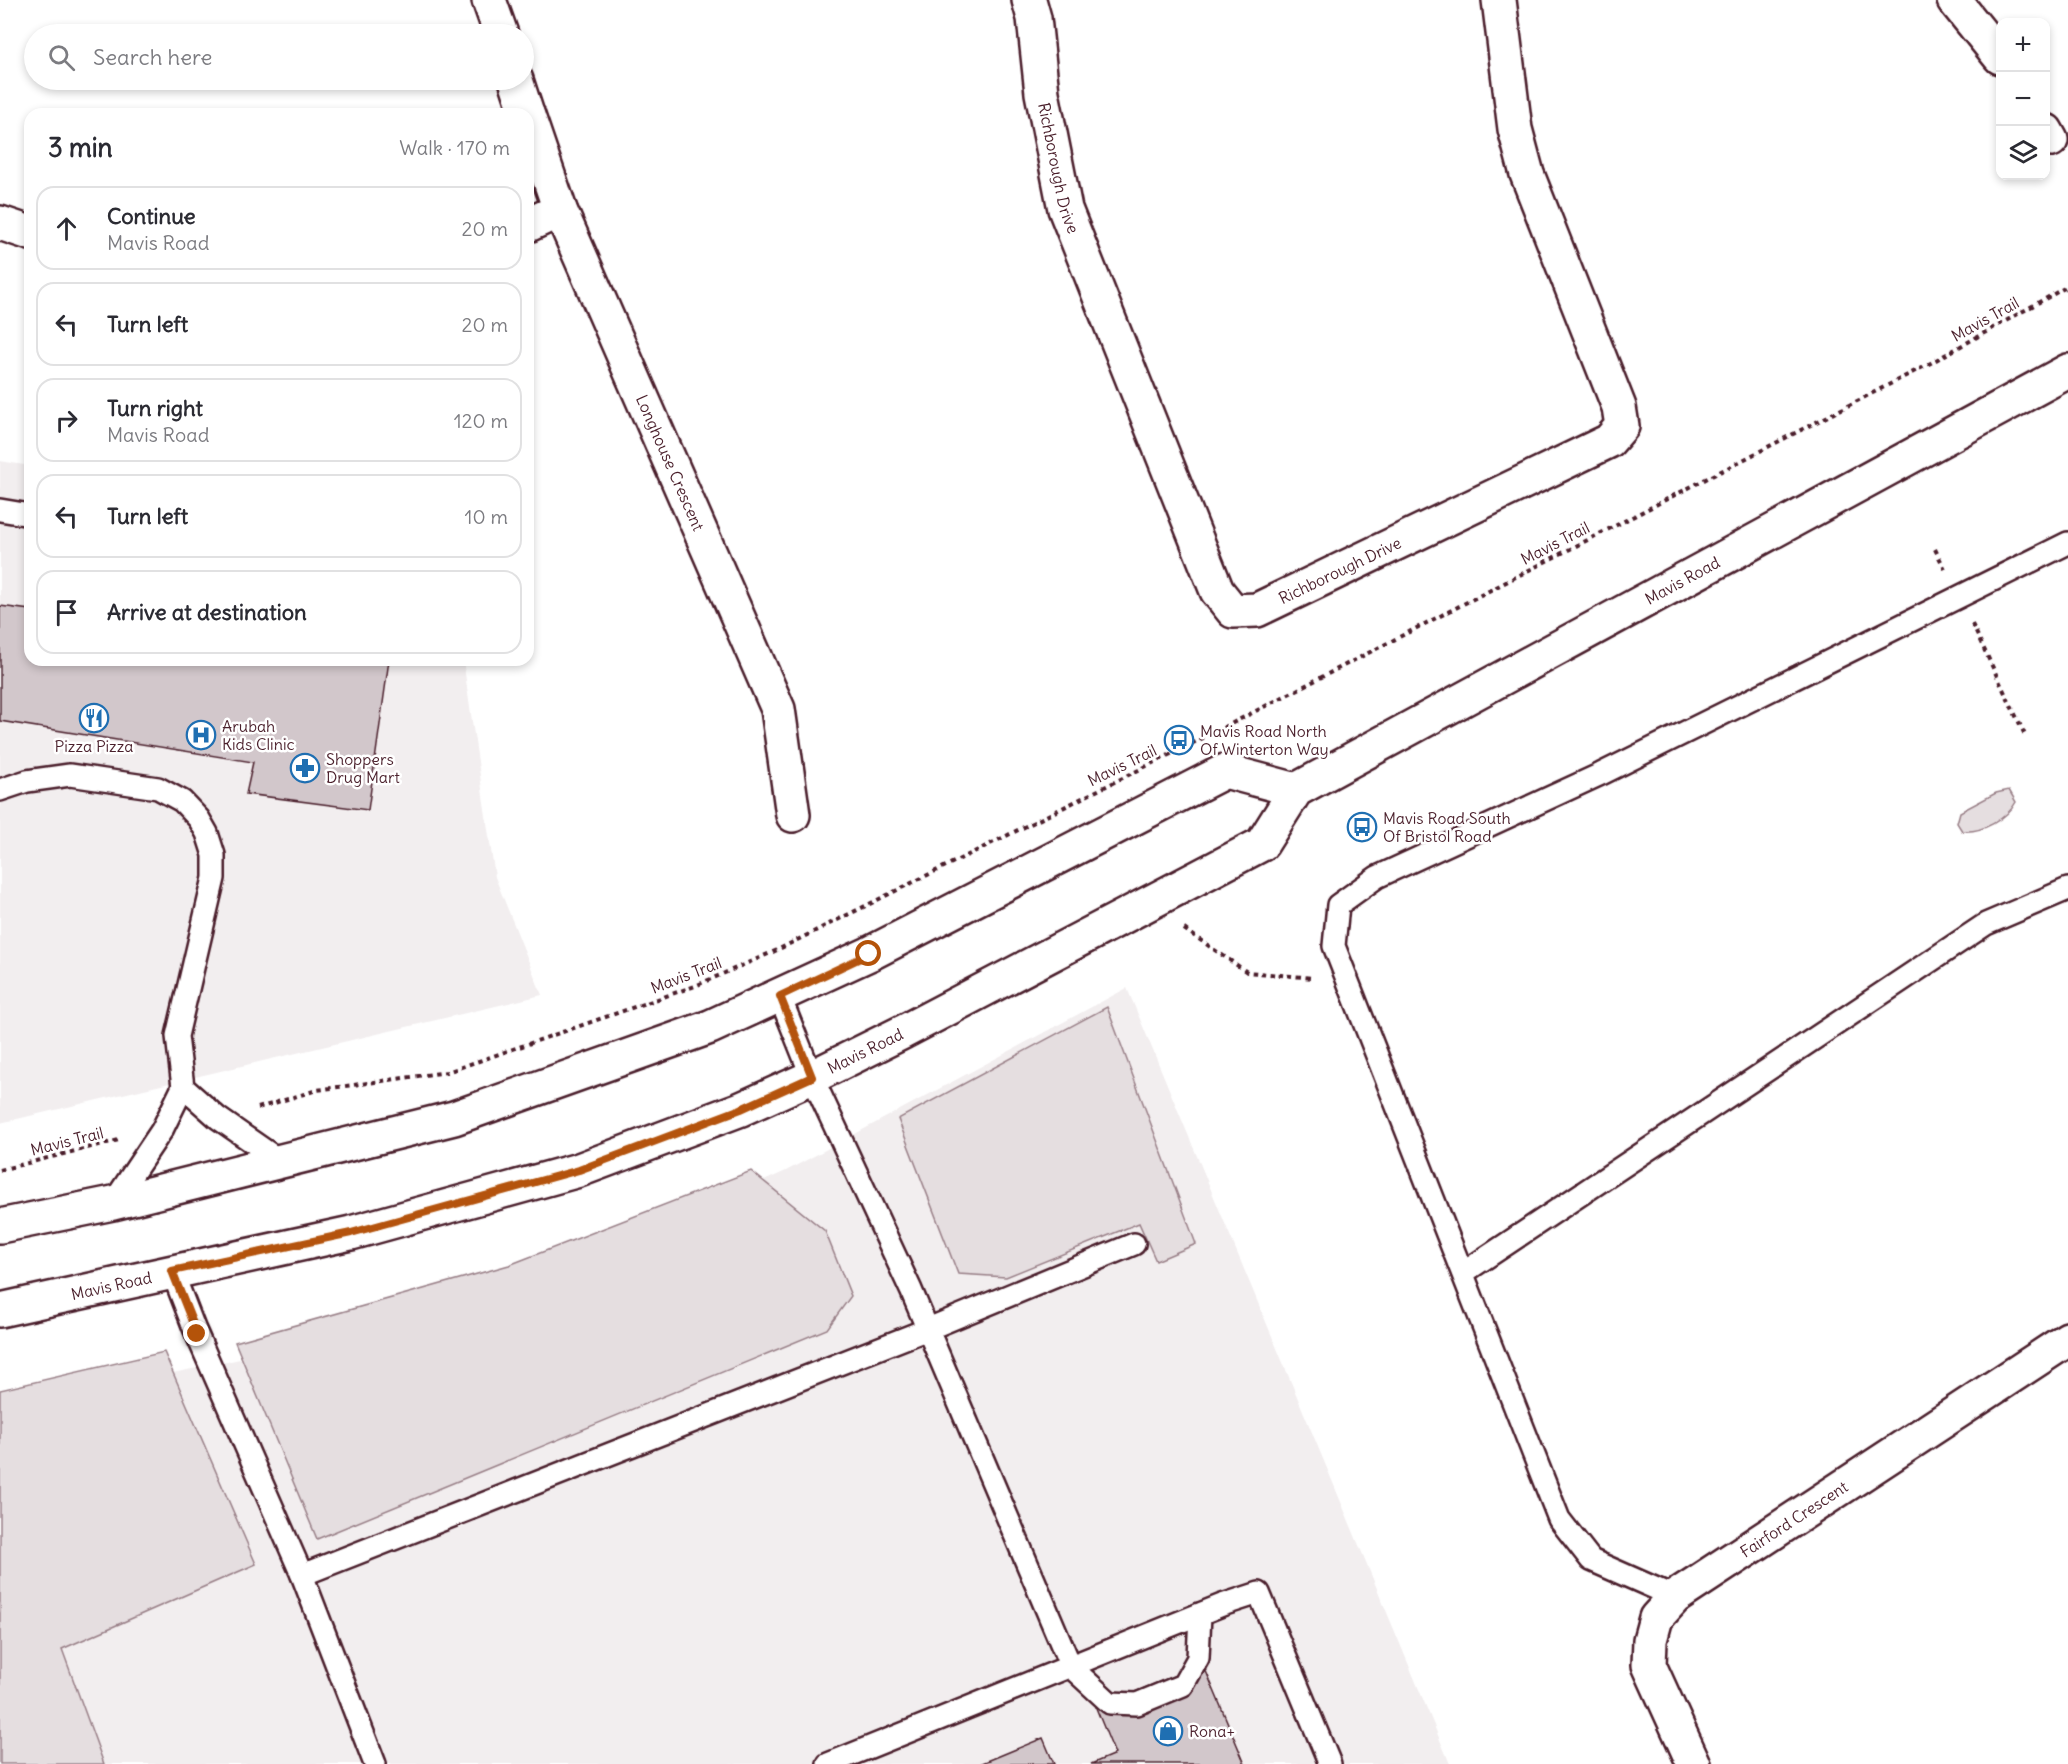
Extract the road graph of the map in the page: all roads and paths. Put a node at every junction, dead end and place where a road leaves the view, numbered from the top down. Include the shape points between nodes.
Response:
1 (489, 0) edge
2 (1029, 0) edge
3 (1499, 0) edge
4 (1954, 0) edge
5 (497, 24) edge
6 (1996, 51) edge
7 (519, 90) edge
8 (526, 108) edge
9 (534, 133) edge
10 (560, 210) junction
11 (534, 222) edge
12 (0, 223) edge
13 (24, 231) edge
14 (2068, 286) edge
15 (2068, 371) edge
16 (0, 510) edge
17 (24, 514) edge
18 (2068, 543) edge
19 (1935, 549) dead end
20 (1959, 596) junction
21 (2026, 737) dead end
22 (0, 790) edge
23 (1296, 790) junction
24 (793, 815) dead end
25 (2068, 890) edge
26 (1184, 929) dead end
27 (1347, 980) junction
28 (780, 996) junction
29 (812, 1077) junction
30 (183, 1087) junction
31 (254, 1109) dead end
32 (130, 1138) dead end
33 (280, 1161) junction
34 (0, 1170) edge
35 (113, 1203) junction
36 (0, 1226) edge
37 (1134, 1244) dead end
38 (172, 1271) junction
39 (1463, 1273) junction
40 (0, 1310) edge
41 (928, 1329) junction
42 (2068, 1339) edge
43 (302, 1575) junction
44 (1675, 1597) junction
45 (1200, 1614) junction
46 (1071, 1667) junction
47 (375, 1764) edge
48 (828, 1764) edge
49 (1330, 1764) edge
50 (1694, 1764) edge

1 - 5 main road
2 - 3 main road, Richborough Drive via 1065,209 1217,591 1233,611 1257,610 1609,441 1622,426 1619,407 1527,174 1515,129
4 - 6 main road
7 - 8 main road, Longhouse Crescent
9 - 10 main road, Longhouse Crescent
10 - 11 main road
10 - 24 main road, Longhouse Crescent via 778,709
12 - 13 main road
14 - 31 path, Mavis Trail via 1927,365 1260,709 776,951 695,986 447,1072 316,1090
15 - 23 main road, Mavis Road
16 - 17 lane
18 - 20 lane
19 - 20 path
20 - 21 path
20 - 27 lane via 1601,774 1377,877 1338,905 1334,946
22 - 30 lane via 27,781 70,775 158,788 183,801 199,819 214,855 214,878 177,1035
23 - 28 main road via 1225,771
23 - 29 main road, Mavis Road via 1262,844
25 - 39 lane via 1986,924
26 - 27 path via 1247,972
27 - 39 lane
28 - 29 lane
28 - 33 main road via 710,1027 454,1118
29 - 38 main road, Mavis Road via 741,1109 579,1170 351,1233
29 - 41 lane
30 - 33 lane via 218,1118
30 - 35 lane via 162,1130
32 - 34 path, Mavis Trail
33 - 35 main road
35 - 36 main road
37 - 41 lane
38 - 40 main road, Mavis Road
38 - 43 lane
39 - 44 lane via 1559,1520 1591,1560
41 - 43 lane
41 - 46 lane
42 - 44 main road, Fairford Crescent
43 - 47 lane
44 - 50 main road, Fairford Crescent via 1656,1618 1649,1665
45 - 46 lane
45 - 46 lane via 1198,1658 1183,1686 1137,1704 1110,1703
45 - 49 lane via 1259,1593
46 - 48 lane

